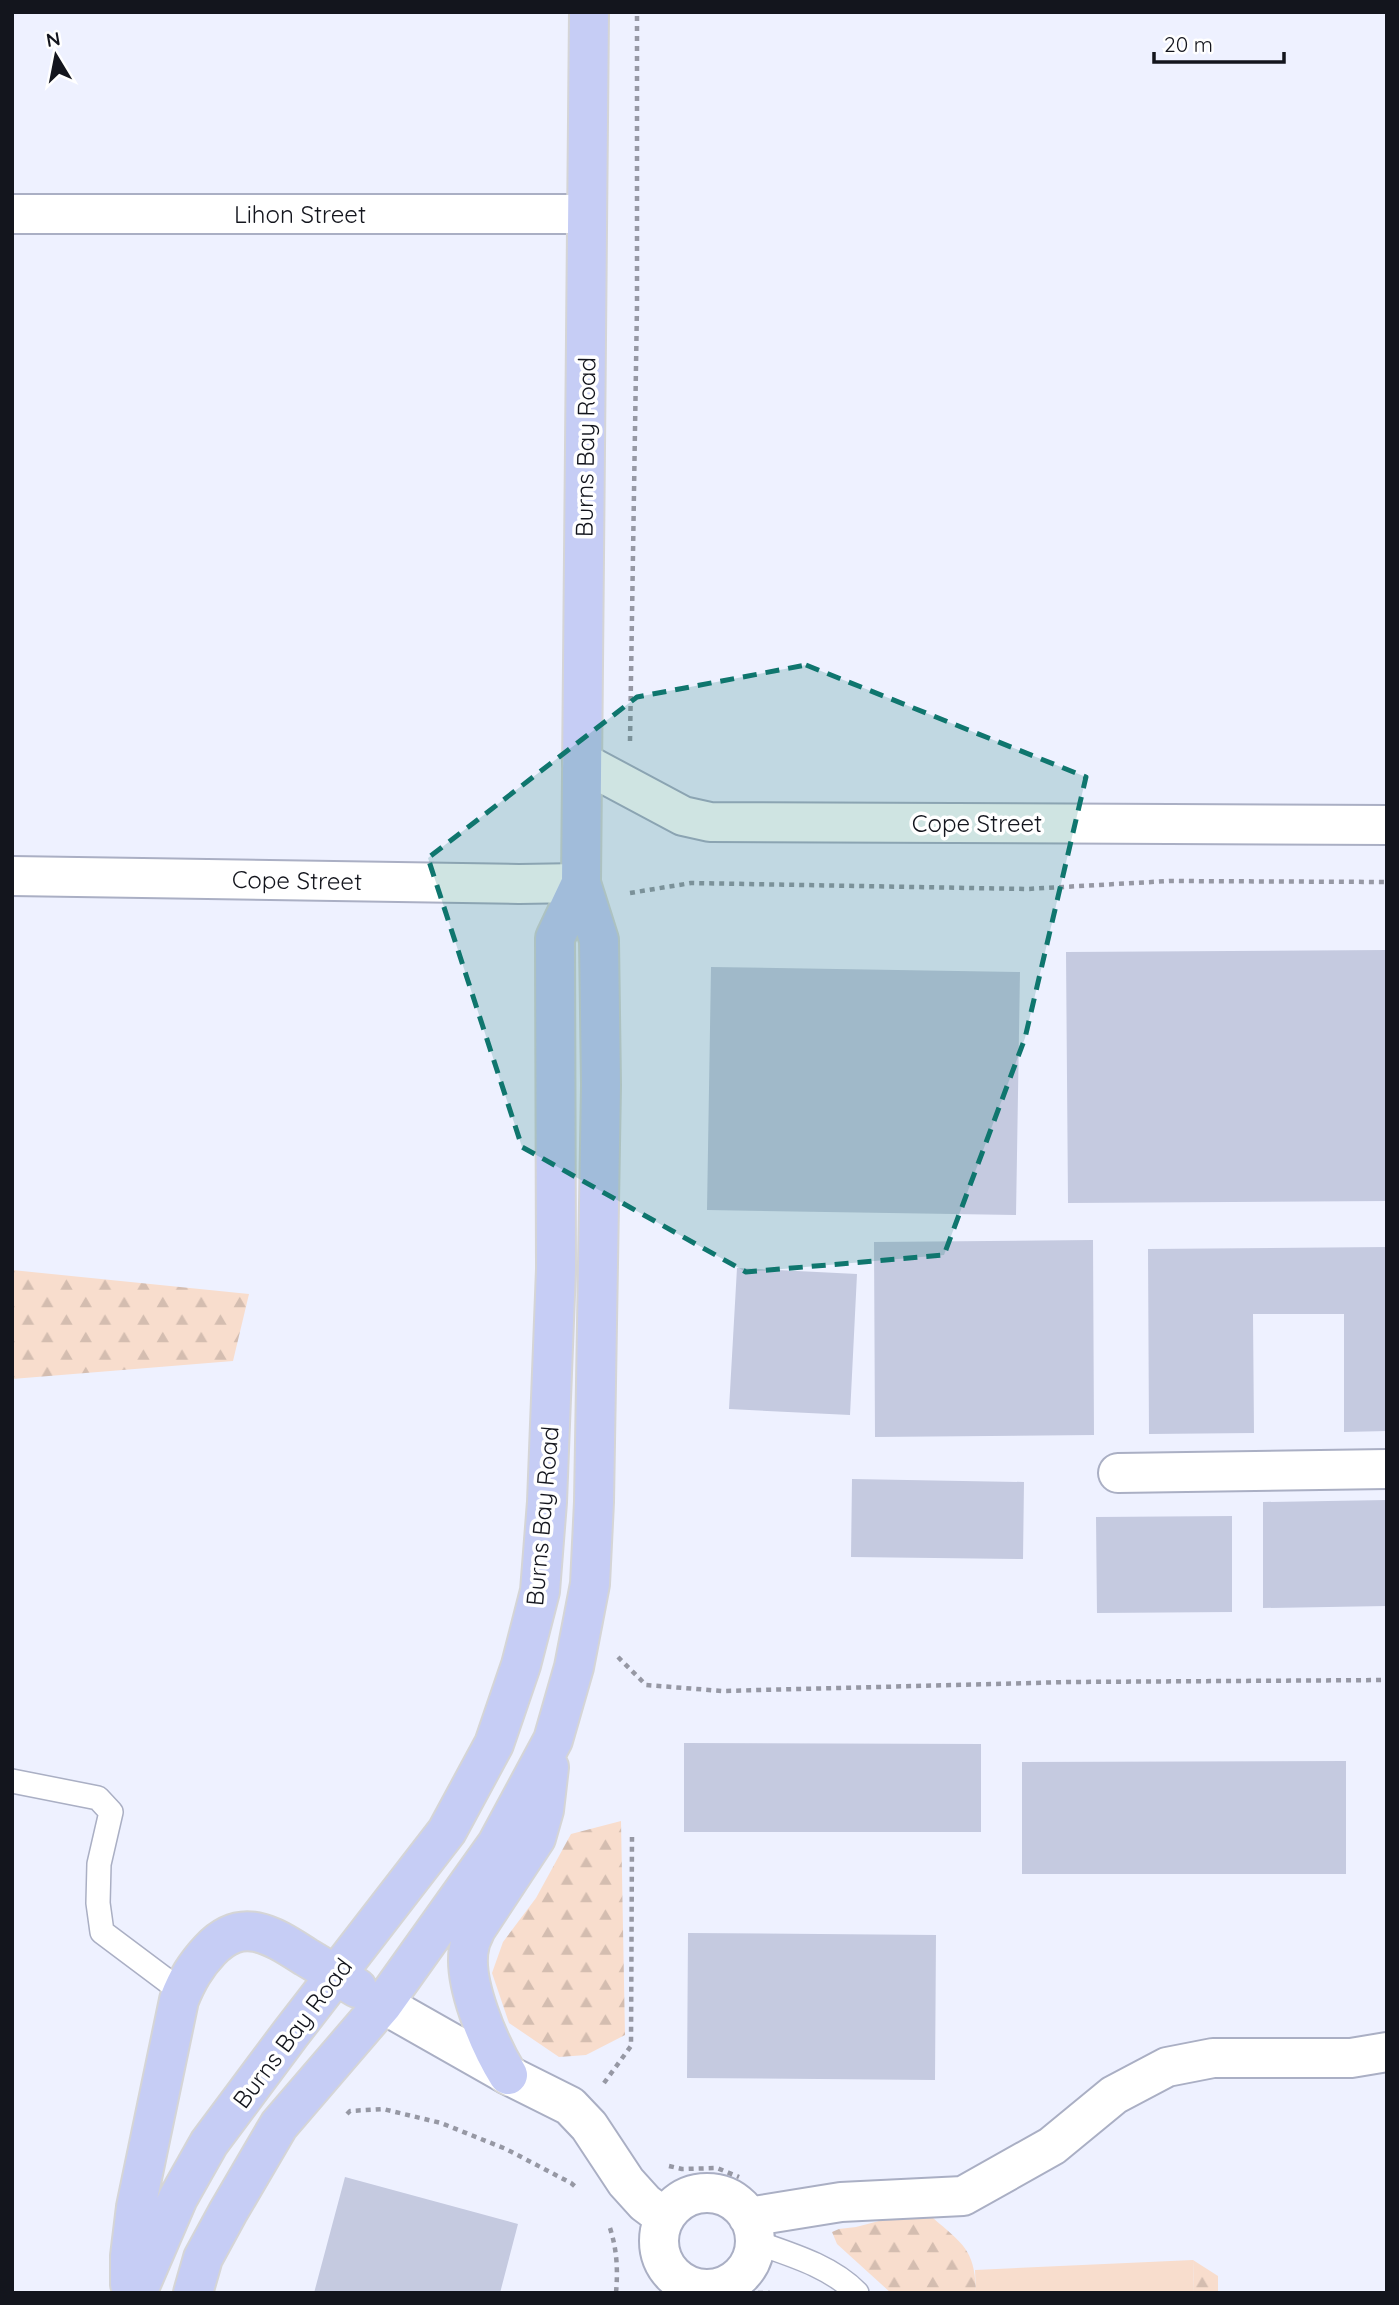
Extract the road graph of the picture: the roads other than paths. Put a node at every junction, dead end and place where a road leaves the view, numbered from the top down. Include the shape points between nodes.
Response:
1 (589, 12) edge
2 (12, 214) edge
3 (587, 214) junction
4 (582, 762) junction
5 (1387, 825) edge
6 (12, 876) edge
7 (581, 883) junction
8 (1387, 1469) edge
9 (1118, 1473) dead end
10 (552, 1740) junction
11 (12, 1781) edge
12 (336, 1975) junction
13 (182, 1992) junction
14 (383, 2004) junction
15 (1387, 2052) edge
16 (508, 2075) junction
17 (665, 2218) junction
18 (751, 2230) junction
19 (675, 2286) edge
20 (130, 2293) edge
21 (138, 2293) edge
22 (193, 2293) edge
23 (857, 2293) edge

1 - 3 main road, Burns Bay Road
2 - 3 street, Lihon Street
3 - 4 main road, Burns Bay Road
4 - 5 street, Cope Street via 683,816 710,822
4 - 7 main road, Burns Bay Road
6 - 7 street, Cope Street
7 - 10 main road, Burns Bay Road via 599,940 594,1503 590,1584 574,1667
7 - 12 main road, Burns Bay Road via 555,938 556,1269 540,1591 494,1744 473,1785 447,1831
8 - 9 street
10 - 14 main road, Burns Bay Road via 497,1844
10 - 16 main road via 536,1838 469,1945 468,1963 479,2012 494,2053
11 - 13 lane via 98,1798 111,1812 99,1864 102,1932
12 - 13 main road via 270,1935 243,1931 219,1940 187,1978
12 - 14 main road
12 - 21 main road, Burns Bay Road via 209,2143 178,2198
13 - 20 main road via 136,2207
14 - 16 street
14 - 22 main road, Burns Bay Road via 279,2125 204,2258
15 - 18 street via 1351,2058 1213,2058 1167,2067 1114,2095 1052,2146 963,2196 841,2202
16 - 17 street via 553,2096 581,2116 617,2172
17 - 18 street via 684,2199 711,2193 728,2198 743,2210
17 - 19 street via 659,2234 660,2251
18 - 19 street via 749,2264 734,2281 706,2290
18 - 23 lane via 846,2282

